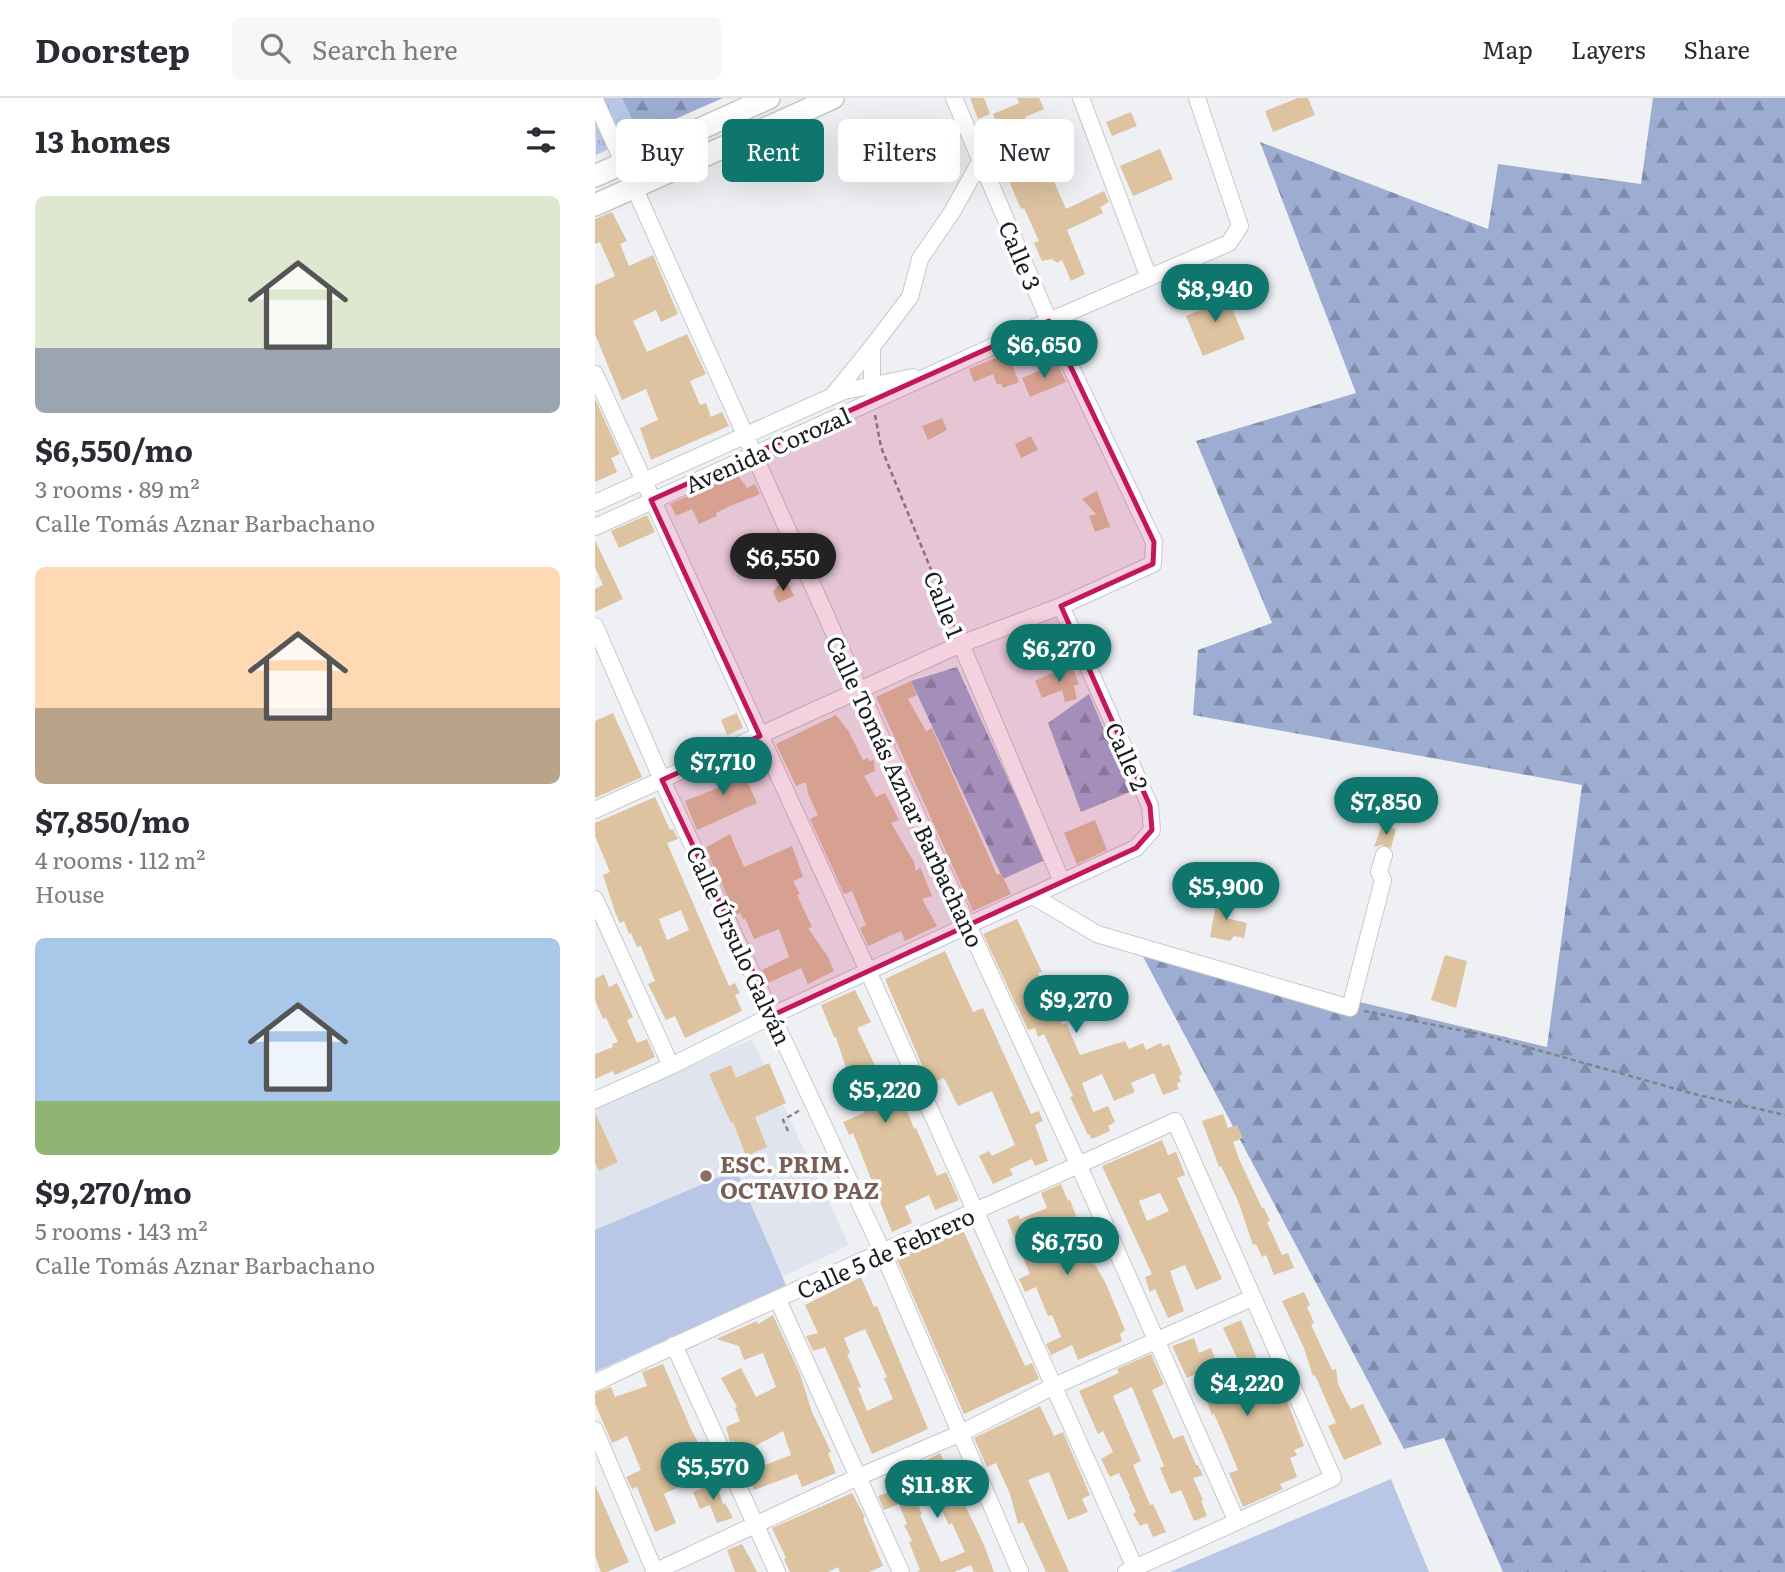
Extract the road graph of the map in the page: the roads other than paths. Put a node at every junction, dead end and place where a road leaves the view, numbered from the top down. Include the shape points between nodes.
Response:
1 (769, 98) edge
2 (834, 98) edge
3 (954, 98) edge
4 (1081, 98) edge
5 (1197, 98) edge
6 (595, 100) edge
7 (708, 125) edge
8 (974, 144) edge
9 (616, 147) edge
10 (616, 166) edge
11 (974, 173) edge
12 (595, 176) edge
13 (632, 182) edge
14 (990, 182) edge
15 (634, 187) junction
16 (595, 205) edge
17 (1149, 278) junction
18 (1049, 321) junction
19 (872, 347) junction
20 (595, 374) edge
21 (874, 393) junction
22 (833, 396) junction
23 (745, 435) junction
24 (754, 454) junction
25 (642, 482) junction
26 (651, 500) junction
27 (595, 503) edge
28 (595, 527) edge
29 (1061, 606) junction
30 (595, 626) edge
31 (961, 644) junction
32 (859, 689) junction
33 (760, 736) junction
34 (662, 780) junction
35 (595, 810) edge
36 (1384, 855) dead end
37 (1062, 882) junction
38 (1033, 896) junction
39 (595, 899) edge
40 (968, 925) junction
41 (868, 971) junction
42 (773, 1015) junction
43 (671, 1066) junction
44 (595, 1100) edge
45 (1079, 1166) junction
46 (976, 1212) junction
47 (883, 1253) junction
48 (1252, 1298) junction
49 (778, 1300) junction
50 (1157, 1340) junction
51 (674, 1345) junction
52 (595, 1383) edge
53 (1052, 1387) junction
54 (595, 1430) edge
55 (959, 1434) junction
56 (858, 1477) junction
57 (1236, 1520) junction
58 (756, 1526) junction
59 (1131, 1570) edge
60 (655, 1572) edge
61 (777, 1572) edge
62 (901, 1572) edge
63 (1020, 1572) edge

1 - 7 main road
2 - 15 main road
3 - 8 street, Calle 3
4 - 17 street
5 - 17 street, Avenida Corozal via 1240,226 1229,243
6 - 9 street, Calle Tomás Aznar Barbachano
10 - 12 main road
11 - 19 street via 920,258 910,297
13 - 15 street, Calle Tomás Aznar Barbachano
14 - 18 street, Calle 3
15 - 16 main road
15 - 23 street, Calle Tomás Aznar Barbachano
17 - 18 street, Avenida Corozal
18 - 21 street, Avenida Corozal via 940,372
18 - 29 street, Calle 3 via 1154,542 1153,564
19 - 21 street
19 - 22 street
20 - 25 street
21 - 22 street, Avenida Corozal via 844,391
21 - 24 street, Avenida Corozal
22 - 23 street, Avenida Corozal
23 - 24 street, Calle Tomás Aznar Barbachano
23 - 25 street, Avenida Corozal
24 - 26 street, Avenida Corozal
24 - 32 street, Calle Tomás Aznar Barbachano
25 - 26 street
25 - 27 street, Avenida Corozal
26 - 28 street, Avenida Corozal
26 - 33 street
29 - 31 street
29 - 37 street, Calle 2 via 1150,806 1152,830 1136,848
30 - 34 street, Calle Úrsulo Galván
31 - 32 street
31 - 37 street, Calle 1
32 - 33 street
32 - 40 street, Calle Tomás Aznar Barbachano
33 - 34 street
33 - 41 street
34 - 35 street
34 - 42 street, Calle Úrsulo Galván
36 - 38 street via 1379,872 1383,880 1350,1008 1097,934
37 - 38 street
38 - 40 street
39 - 43 street
40 - 41 street
40 - 45 street, Calle Tomás Aznar Barbachano
41 - 42 street
41 - 46 street
42 - 43 street
42 - 47 street, Calle Úrsulo Galván
43 - 44 street
45 - 46 street, Calle 5 de Febrero
45 - 48 street, Calle 5 de Febrero via 1175,1121
45 - 50 street, Calle Tomás Aznar Barbachano
46 - 47 street, Calle 5 de Febrero
46 - 53 street
47 - 49 street, Calle 5 de Febrero
47 - 55 street, Calle Úrsulo Galván
48 - 50 street
48 - 57 street via 1333,1478
49 - 51 street, Calle 5 de Febrero
49 - 56 street
50 - 53 street
50 - 57 street, Calle Tomás Aznar Barbachano
51 - 52 street, Calle 5 de Febrero
51 - 58 street
53 - 55 street
53 - 59 street
54 - 60 street
55 - 56 street
55 - 63 street, Calle Úrsulo Galván
56 - 58 street
56 - 62 street
57 - 59 street
58 - 60 street
58 - 61 street

